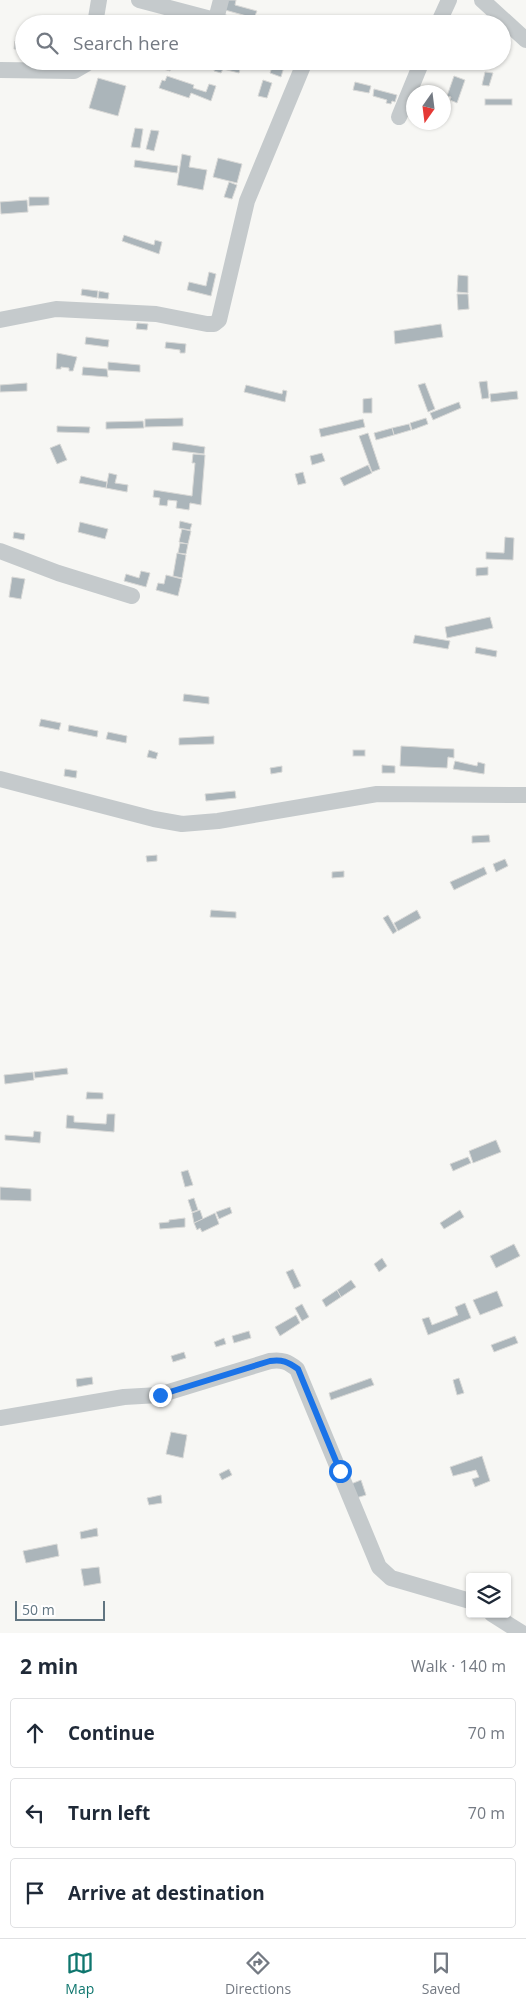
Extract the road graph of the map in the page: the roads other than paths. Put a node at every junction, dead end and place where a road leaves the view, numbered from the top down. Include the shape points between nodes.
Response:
1 (99, 0) edge
2 (139, 0) edge
3 (221, 0) edge
4 (448, 0) edge
5 (482, 0) edge
6 (96, 15) edge
7 (199, 15) edge
8 (222, 15) edge
9 (442, 15) edge
10 (498, 15) edge
11 (511, 26) edge
12 (526, 40) edge
13 (0, 70) edge
14 (76, 70) edge
15 (301, 70) edge
16 (418, 70) edge
17 (399, 117) dead end
18 (0, 320) edge
19 (0, 551) edge
20 (132, 596) dead end
21 (0, 779) edge
22 (526, 795) edge
23 (0, 1418) edge
24 (466, 1600) edge
25 (498, 1618) edge
26 (522, 1633) edge

1 - 6 street
2 - 7 street
3 - 8 street
4 - 9 street
5 - 10 street
11 - 12 street
13 - 14 street
15 - 18 street via 247,201 218,320 214,324 156,314 56,309
16 - 17 street
19 - 20 street
21 - 22 street via 182,824 218,821 377,794
23 - 24 street via 124,1397 160,1395 270,1361 288,1362 298,1369 379,1567 391,1578
25 - 26 street

